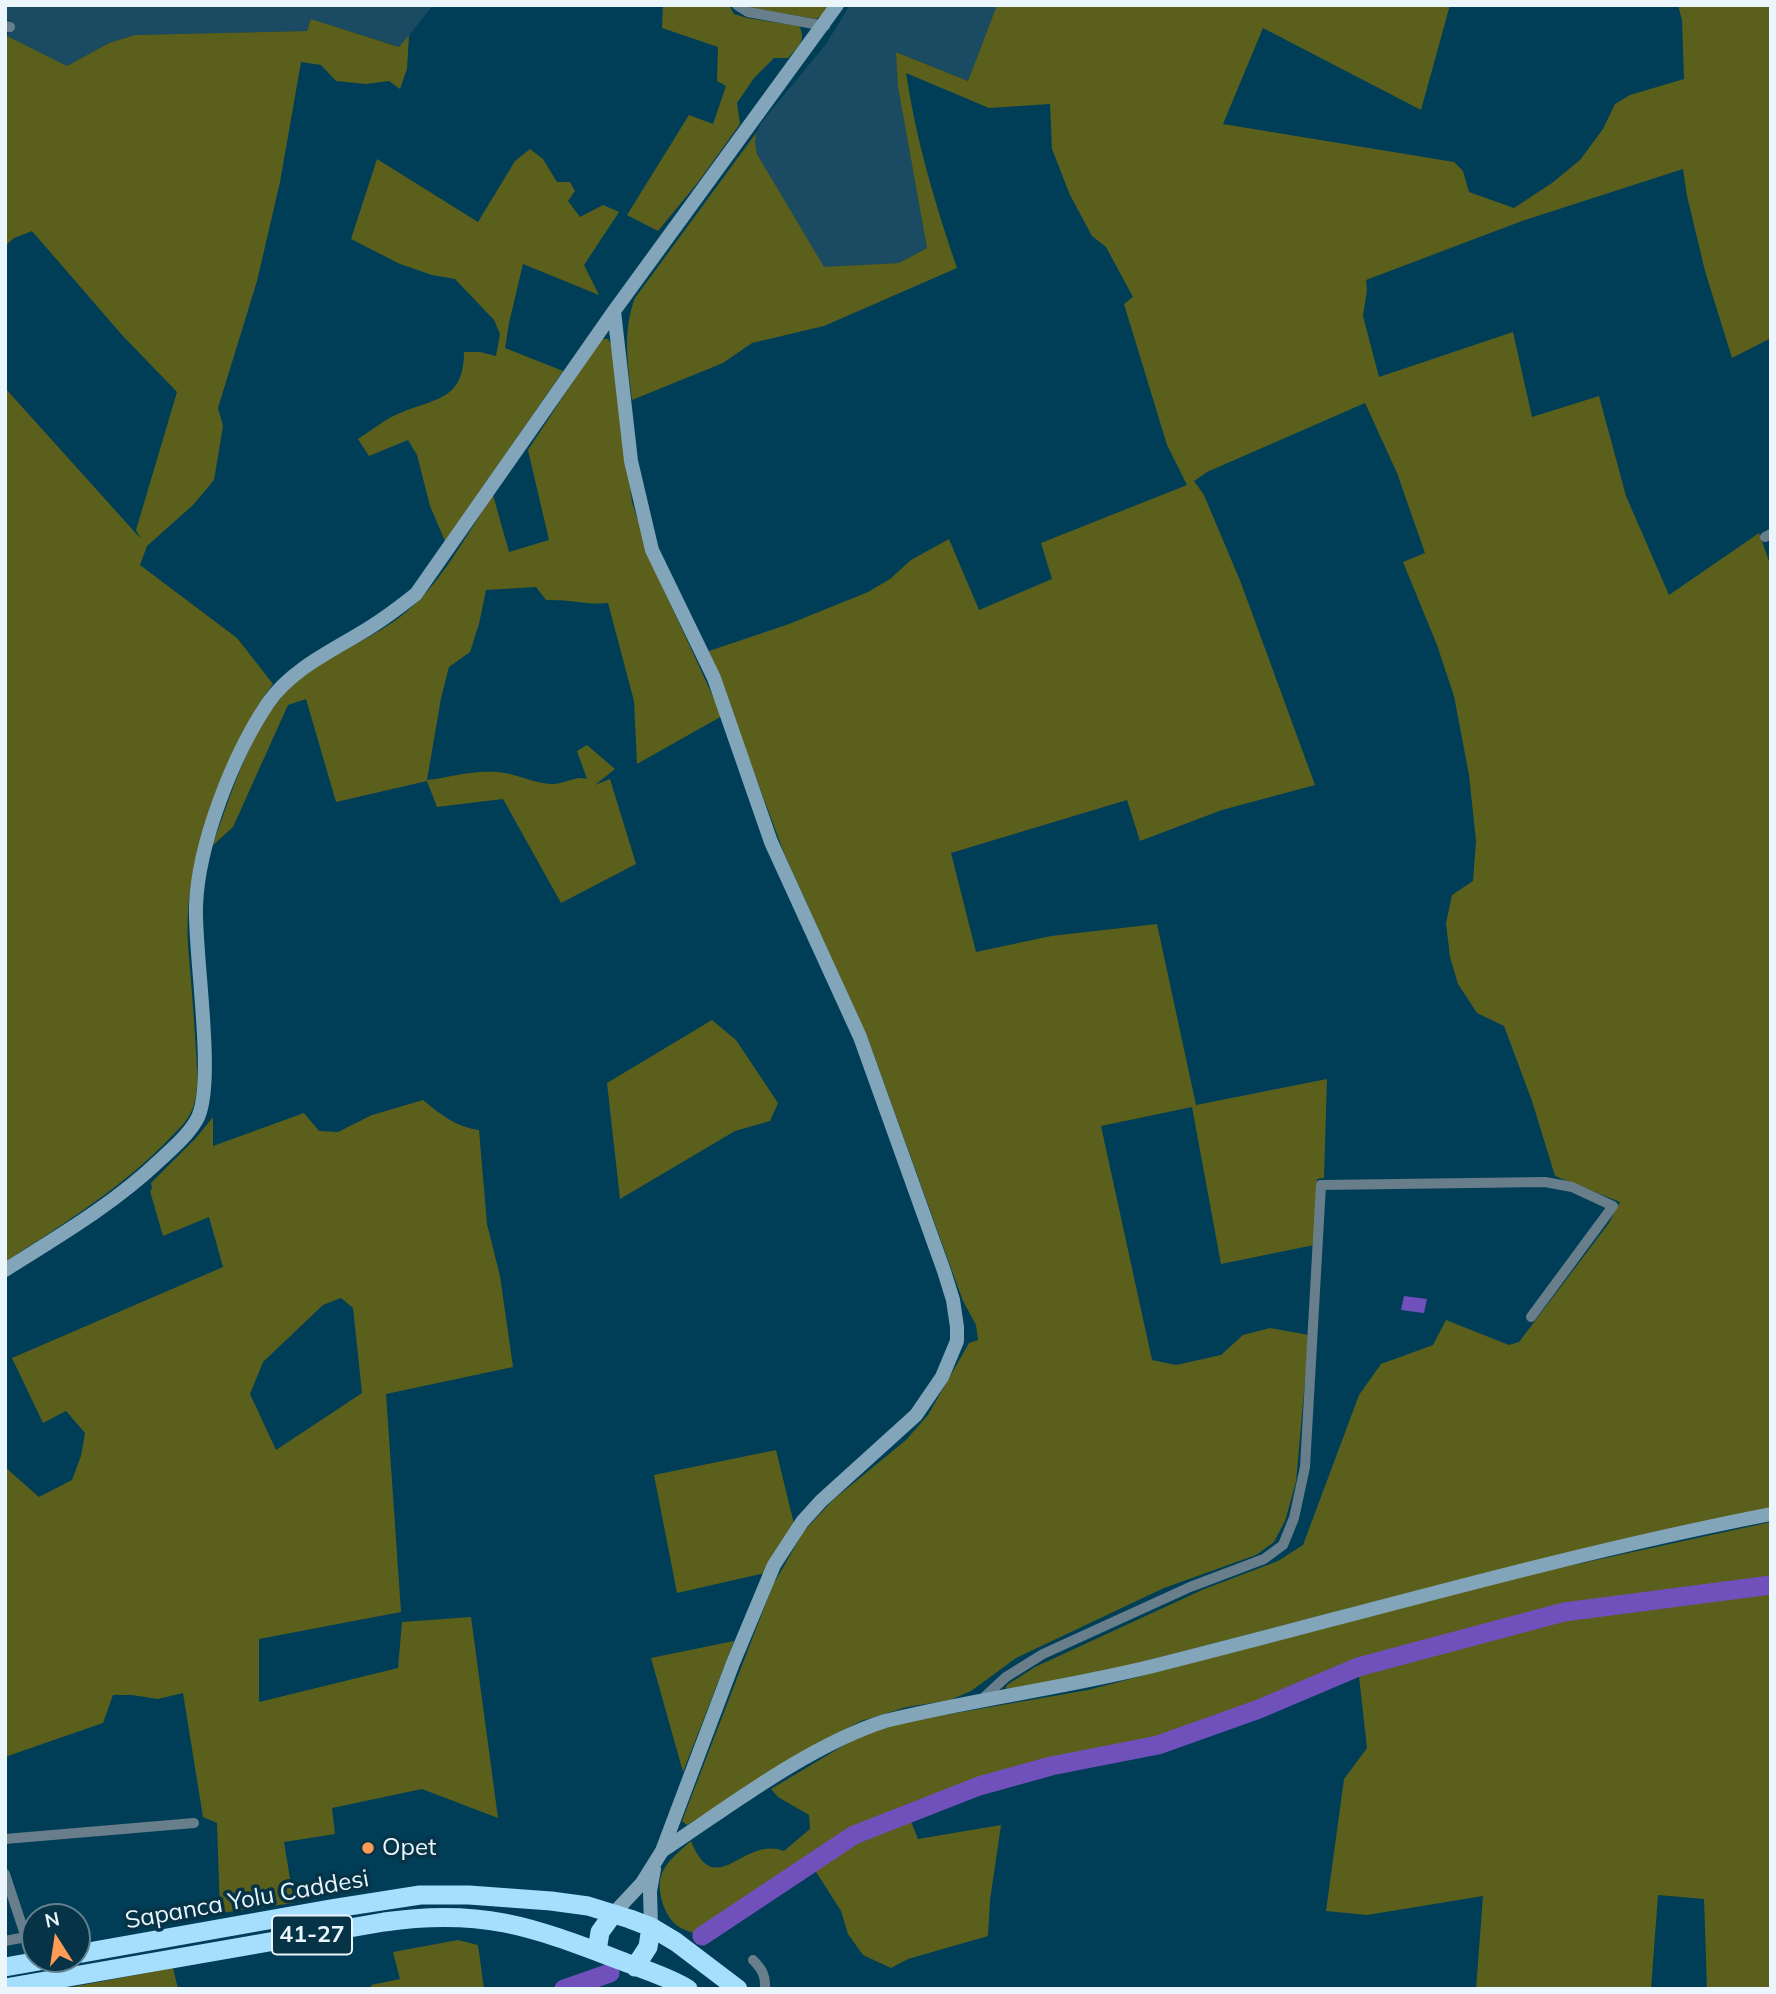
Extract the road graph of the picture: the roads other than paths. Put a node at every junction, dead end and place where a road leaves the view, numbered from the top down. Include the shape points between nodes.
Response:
1 (737, 5) edge
2 (838, 5) edge
3 (825, 26) junction
4 (614, 311) junction
5 (5, 1270) edge
6 (1531, 1317) dead end
7 (1771, 1514) edge
8 (979, 1702) junction
9 (194, 1823) dead end
10 (5, 1839) edge
11 (662, 1851) junction
12 (654, 1864) junction
13 (5, 1874) edge
14 (613, 1914) junction
15 (21, 1922) edge
16 (652, 1927) junction
17 (597, 1951) junction
18 (91, 1952) edge
19 (753, 1960) dead end
20 (635, 1967) junction
21 (5, 1988) edge
22 (688, 1989) edge
23 (738, 1989) edge
24 (765, 1989) edge

1 - 3 street via 748,12
2 - 3 street
3 - 4 street
4 - 5 street via 416,594 295,675 268,703 226,786 201,866 195,928 204,1098 197,1119 179,1142 118,1198
4 - 11 street via 631,461 652,550 714,678 771,842 860,1037 944,1271 957,1327 952,1357 931,1396 896,1435 821,1501 774,1564
6 - 8 street via 1613,1206 1572,1187 1545,1182 1321,1185 1305,1467 1283,1545 1264,1559 1190,1587 1036,1658 1006,1676
7 - 8 street via 1537,1565 1163,1664
8 - 11 street via 910,1714 857,1731 771,1779
9 - 10 street
11 - 12 street
12 - 14 street
12 - 16 street
13 - 15 street
14 - 16 highway, Sapanca Yolu Caddesi
14 - 17 highway via 600,1933
14 - 18 highway, Sapanca Yolu Caddesi via 551,1901 420,1895
16 - 20 highway via 648,1947
16 - 23 highway, Sapanca Yolu Caddesi
17 - 20 highway, Sapanca Yolu Caddesi / 41-27
17 - 21 highway, Sapanca Yolu Caddesi / 41-27 via 518,1924 458,1916 423,1917
19 - 24 street via 761,1968
20 - 22 highway, Sapanca Yolu Caddesi / 41-27

